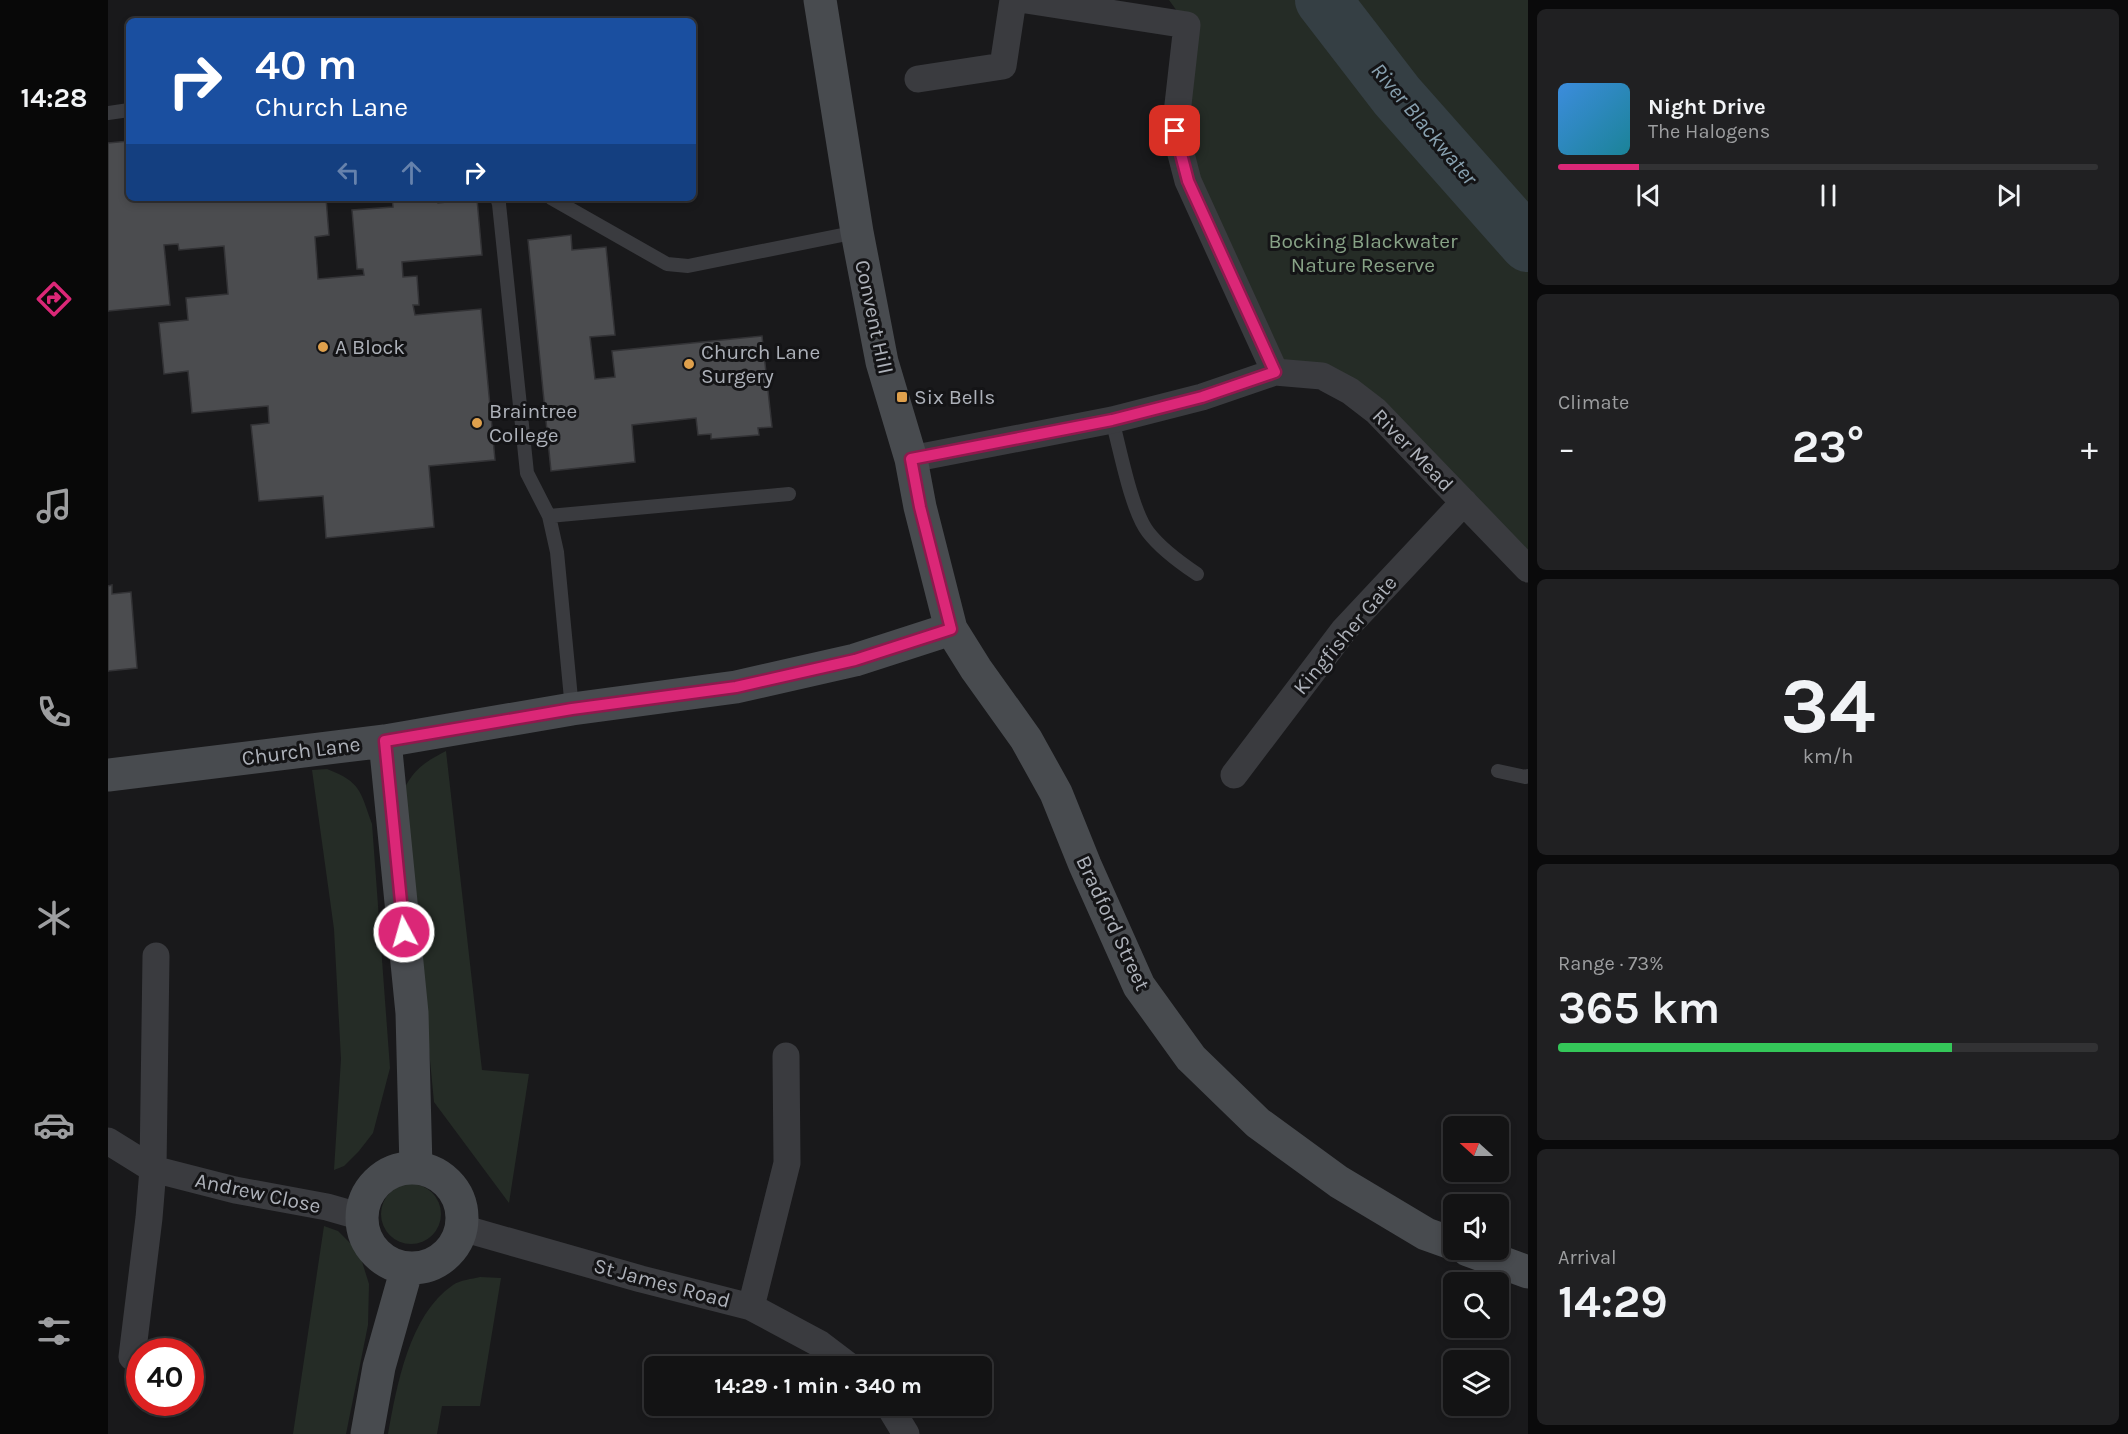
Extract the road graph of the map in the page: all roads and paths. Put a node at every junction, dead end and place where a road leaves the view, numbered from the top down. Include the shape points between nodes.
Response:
1 (820, 0) edge
2 (1013, 0) edge
3 (1026, 0) edge
4 (918, 79) dead end
5 (126, 110) edge
6 (108, 113) edge
7 (498, 201) edge
8 (556, 201) edge
9 (857, 232) junction
10 (1275, 372) junction
11 (1112, 420) junction
12 (911, 459) junction
13 (789, 494) dead end
14 (1464, 502) junction
15 (549, 516) junction
16 (1528, 569) edge
17 (1197, 574) dead end
18 (951, 629) junction
19 (572, 709) junction
20 (385, 741) junction
21 (1498, 771) dead end
22 (108, 775) edge
23 (1234, 775) dead end
24 (1528, 776) edge
25 (156, 956) dead end
26 (786, 1056) dead end
27 (108, 1141) edge
28 (416, 1167) junction
29 (153, 1169) junction
30 (362, 1217) junction
31 (462, 1228) junction
32 (1443, 1240) edge
33 (1495, 1260) edge
34 (407, 1268) junction
35 (1528, 1272) edge
36 (751, 1307) junction
37 (134, 1338) edge
38 (836, 1356) edge
39 (895, 1416) edge
40 (367, 1434) edge
41 (906, 1434) edge

1 - 9 street, Convent Hill
2 - 4 street via 1003,66
3 - 10 street via 1187,25 1175,131 1188,181
5 - 6 lane
7 - 15 lane via 527,473
8 - 9 lane via 667,264 688,266
9 - 12 street, Convent Hill via 882,362
10 - 11 street, River Mead via 1202,397
10 - 14 street, River Mead via 1322,376 1350,391 1376,411
11 - 12 street, River Mead
11 - 17 lane via 1133,501 1146,530 1170,555
12 - 18 street, Convent Hill
13 - 15 lane
14 - 16 street, River Mead
14 - 23 street, Kingfisher Gate via 1344,630
15 - 19 lane via 557,552
18 - 19 street, Church Lane via 855,660 736,687
18 - 32 street, Bradford Street via 1026,739 1056,793 1139,986 1191,1058 1257,1123 1339,1182
19 - 20 street, Church Lane
20 - 22 street, Church Lane
20 - 28 street via 412,1013
21 - 24 lane
25 - 29 street
26 - 36 street via 797,1167
27 - 29 street, Andrew Close
28 - 30 street via 396,1170 378,1181 366,1198
28 - 31 street via 436,1173 453,1187 462,1207
29 - 30 street, Andrew Close
29 - 37 street
30 - 34 street via 366,1236 375,1251 389,1263
31 - 34 street via 455,1245 442,1259 426,1267
31 - 36 street, St James Road
33 - 35 street
34 - 40 street via 379,1367
36 - 38 street, St James Road
39 - 41 street

